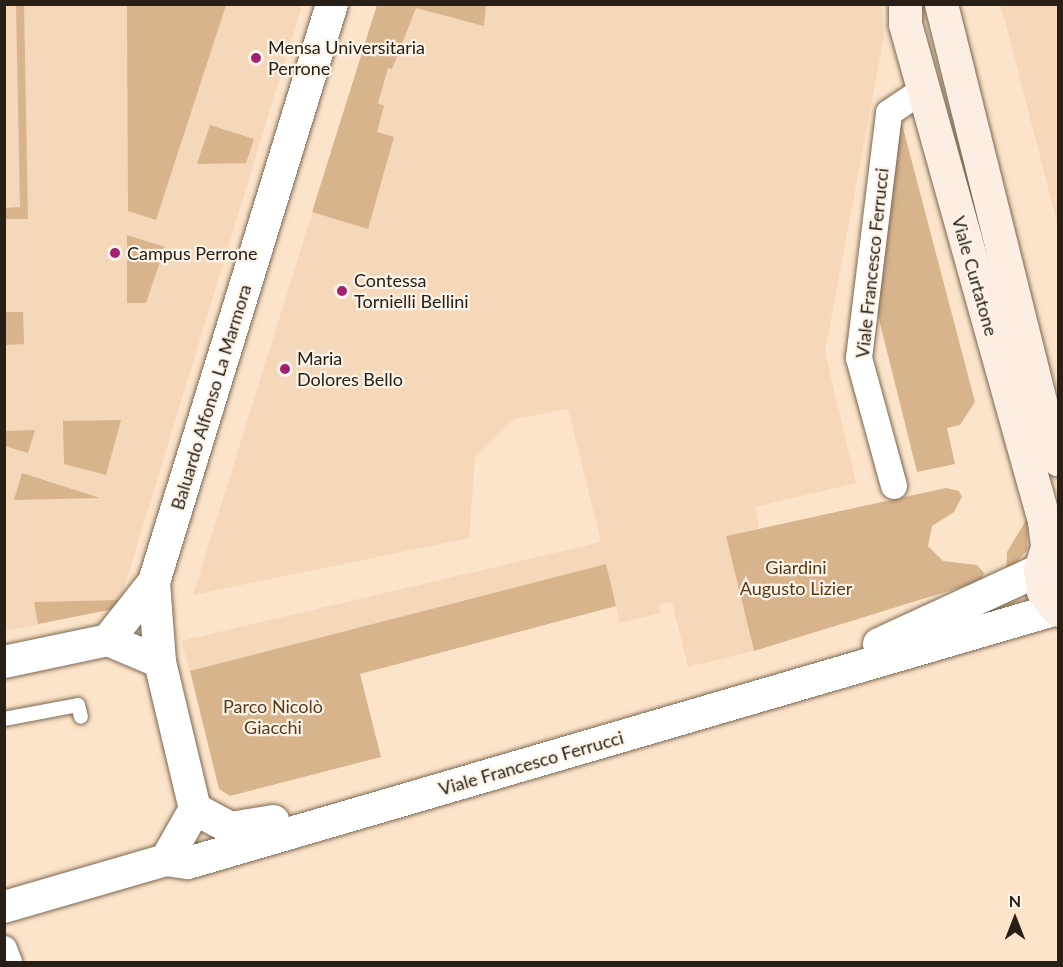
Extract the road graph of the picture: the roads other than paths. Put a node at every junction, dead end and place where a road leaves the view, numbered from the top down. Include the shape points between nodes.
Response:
1 (332, 4) edge
2 (905, 4) edge
3 (941, 4) edge
4 (923, 90) junction
5 (1059, 459) edge
6 (894, 486) dead end
7 (1049, 551) edge
8 (154, 582) junction
9 (1058, 609) edge
10 (108, 640) junction
11 (4, 662) edge
12 (160, 662) junction
13 (81, 717) dead end
14 (4, 719) edge
15 (195, 809) junction
16 (166, 860) junction
17 (4, 907) edge
18 (4, 949) edge
19 (9, 963) edge

1 - 8 street, Baluardo Alfonso La Marmora
2 - 4 main road, Viale Curtatone via 905,24
3 - 5 main road, Viale Curtatone via 1051,444
4 - 6 street, Viale Francesco Ferrucci via 889,113 859,358
4 - 7 main road, Viale Curtatone via 1044,521
7 - 9 main road, Viale Curtatone via 1043,591
7 - 15 street, Viale Francesco Ferrucci via 874,647 255,826 230,828
8 - 10 street, Baluardo Alfonso La Marmora
8 - 12 street, Baluardo Alfonso La Marmora
9 - 16 street, Viale Francesco Ferrucci via 188,863
10 - 11 street
10 - 12 street
12 - 15 street, Baluardo Alfonso La Marmora
13 - 14 lane via 78,705
15 - 16 street
16 - 17 street, Viale Francesco Ferrucci
18 - 19 street

